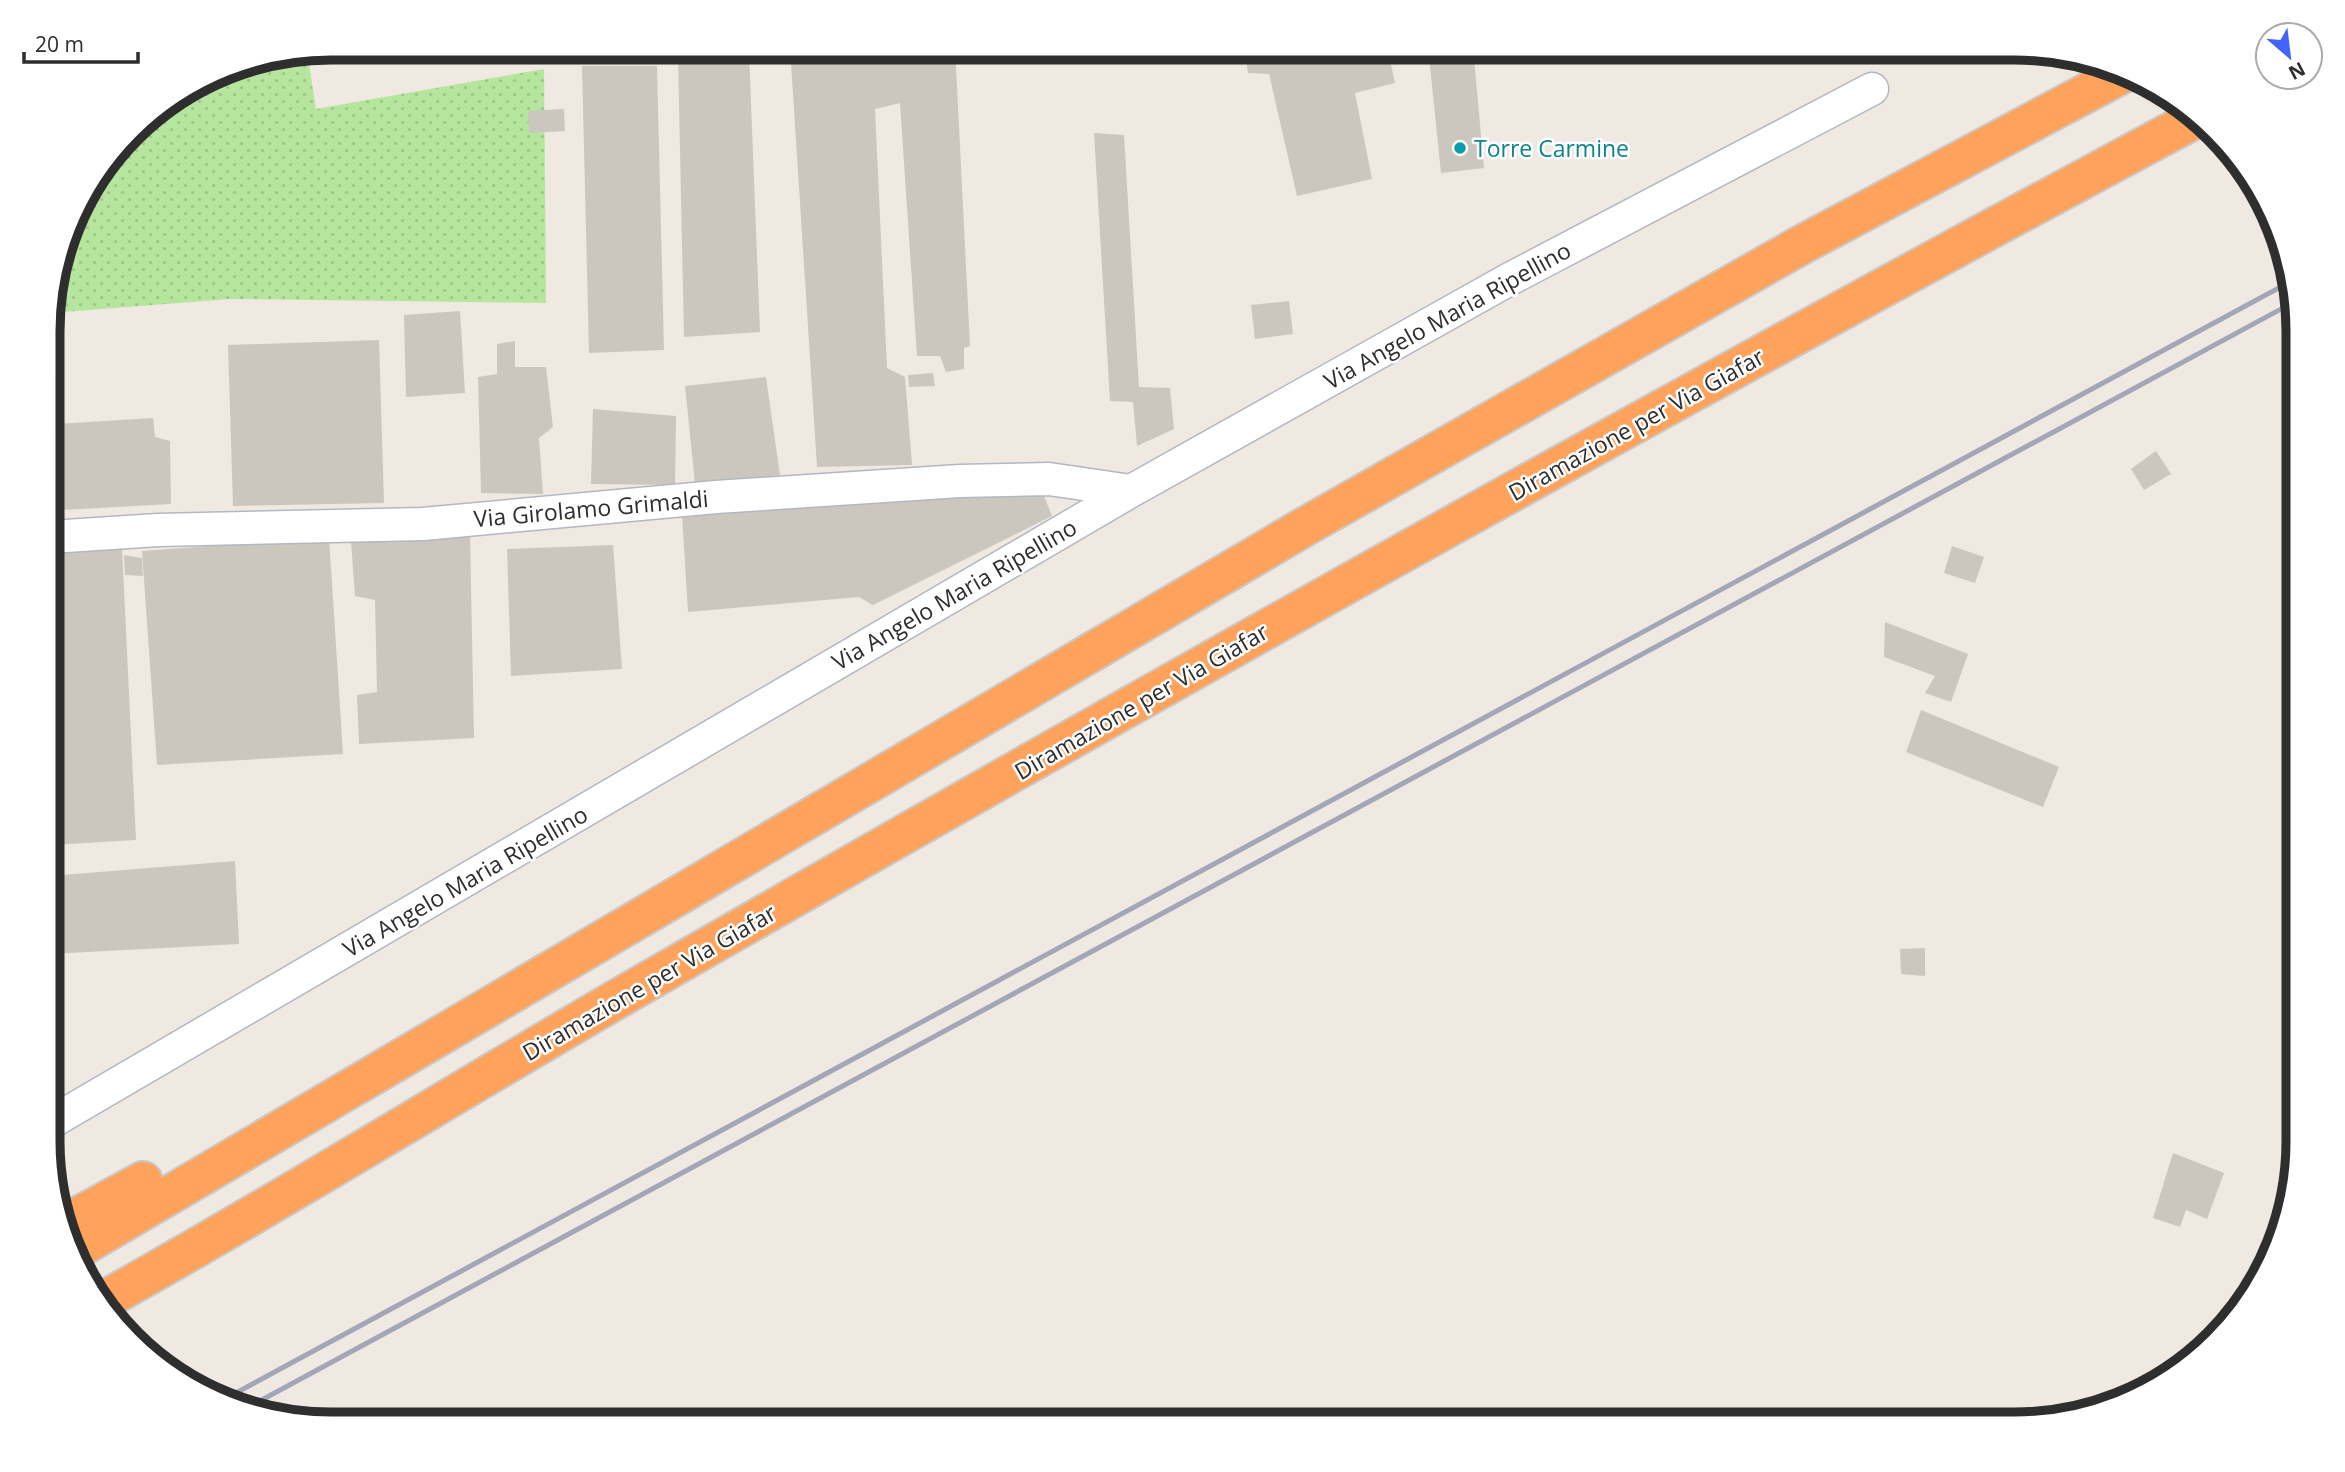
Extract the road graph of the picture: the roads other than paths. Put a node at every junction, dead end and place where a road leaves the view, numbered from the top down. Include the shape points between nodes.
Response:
1 (2114, 78) edge
2 (1872, 89) dead end
3 (2188, 123) edge
4 (1131, 491) junction
5 (60, 536) edge
6 (826, 807) junction
7 (60, 1117) edge
8 (71, 1220) edge
9 (226, 1233) junction
10 (81, 1247) edge
11 (109, 1298) edge
12 (118, 1310) edge

1 - 6 highway via 1616,349
2 - 4 street, Via Angelo Maria Ripellino via 1508,280
3 - 9 highway, Diramazione per Via Giafar via 1855,301 1169,685 627,993
4 - 5 street, Via Girolamo Grimaldi via 1049,479 960,481 716,497 423,524
4 - 7 street, Via Angelo Maria Ripellino
6 - 8 highway
6 - 10 highway
9 - 11 highway, Diramazione per Via Giafar
9 - 12 highway

